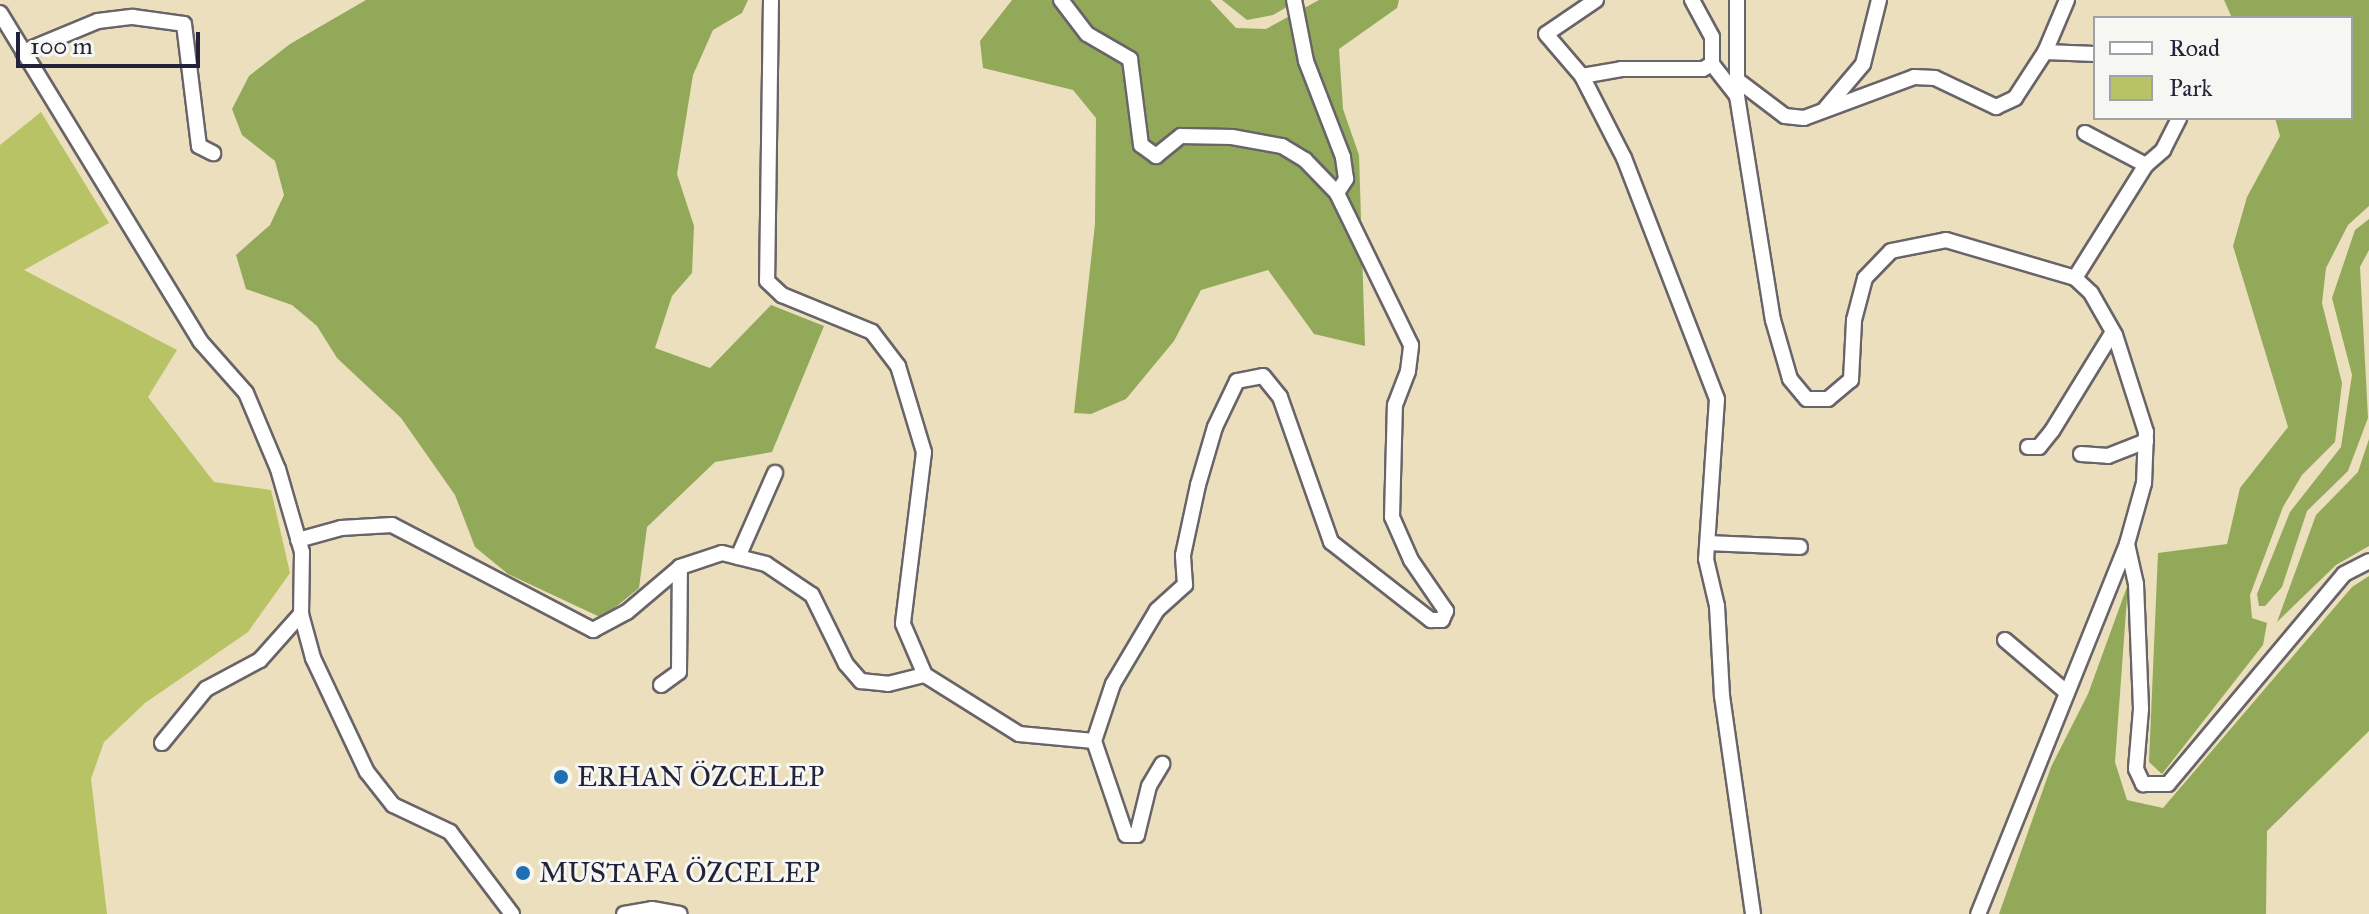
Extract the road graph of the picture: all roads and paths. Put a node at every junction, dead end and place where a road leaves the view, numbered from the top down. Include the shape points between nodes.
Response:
1 (771, 0) edge
2 (1061, 0) edge
3 (1294, 0) edge
4 (1596, 0) edge
5 (1692, 0) edge
6 (1737, 0) edge
7 (1879, 0) edge
8 (2067, 0) edge
9 (0, 13) edge
10 (23, 52) junction
11 (2045, 52) junction
12 (2093, 54) edge
13 (1712, 64) junction
14 (1582, 76) junction
15 (1736, 79) junction
16 (1737, 96) junction
17 (1825, 110) junction
18 (2178, 120) edge
19 (2085, 133) dead end
20 (213, 153) dead end
21 (2146, 165) junction
22 (1337, 193) junction
23 (2075, 278) junction
24 (2113, 332) junction
25 (2146, 441) junction
26 (2028, 447) dead end
27 (2081, 454) dead end
28 (775, 473) dead end
29 (298, 540) junction
30 (1708, 543) junction
31 (2127, 544) junction
32 (1800, 547) dead end
33 (738, 557) junction
34 (2369, 561) edge
35 (680, 567) junction
36 (301, 614) junction
37 (2005, 640) dead end
38 (925, 675) junction
39 (661, 685) dead end
40 (2065, 691) junction
41 (1094, 741) junction
42 (162, 743) dead end
43 (1162, 764) dead end
44 (512, 914) edge
45 (624, 914) edge
46 (680, 914) edge
47 (1753, 914) edge
48 (1978, 914) edge

1 - 38 street via 767,281 782,295 872,332 898,366 924,452 903,624
2 - 22 street via 1087,34 1130,59 1141,145 1156,156 1181,136 1232,137 1282,146 1305,160
3 - 22 street via 1306,61 1343,157 1346,179
4 - 14 street via 1546,34
5 - 13 street via 1712,37
6 - 15 street
7 - 17 street via 1863,64
8 - 11 street
9 - 10 street
10 - 20 street via 98,21 133,17 184,24 199,146
10 - 29 street via 200,341 246,393 278,469
11 - 12 street
11 - 17 street via 2015,98 1996,107 1935,78 1914,77
13 - 14 street
13 - 16 street
14 - 30 street via 1624,158 1717,399
15 - 16 street
15 - 17 street via 1785,116 1804,118
16 - 23 street via 1773,320 1790,379 1807,399 1828,399 1851,380 1854,320 1865,278 1891,251 1946,240
18 - 21 street via 2163,150
19 - 21 street
21 - 23 street
22 - 41 street via 1411,345 1395,405 1392,517 1411,560 1446,611 1442,620 1431,620 1331,542 1280,397 1263,376 1237,381 1215,427 1198,485 1183,555 1185,585 1157,610 1113,684
23 - 24 street
24 - 25 street
24 - 26 street via 2052,431 2039,447
25 - 27 street via 2108,456
25 - 31 street via 2144,483
28 - 33 street
29 - 35 street via 341,528 392,525 593,630 627,612
29 - 36 street
30 - 32 street
30 - 47 street via 1722,696
31 - 34 street via 2136,584 2141,709 2136,769 2143,784 2168,784 2335,585
31 - 40 street
33 - 35 street via 722,553
33 - 38 street via 766,564 812,595 846,664 861,681 888,684
35 - 39 street via 679,672
36 - 42 street via 260,660 206,689
36 - 44 street via 313,658 367,772 393,805 450,832
37 - 40 street
38 - 41 street via 1019,734
40 - 48 street
41 - 43 street via 1126,835 1137,835 1149,786
45 - 46 street via 652,909

